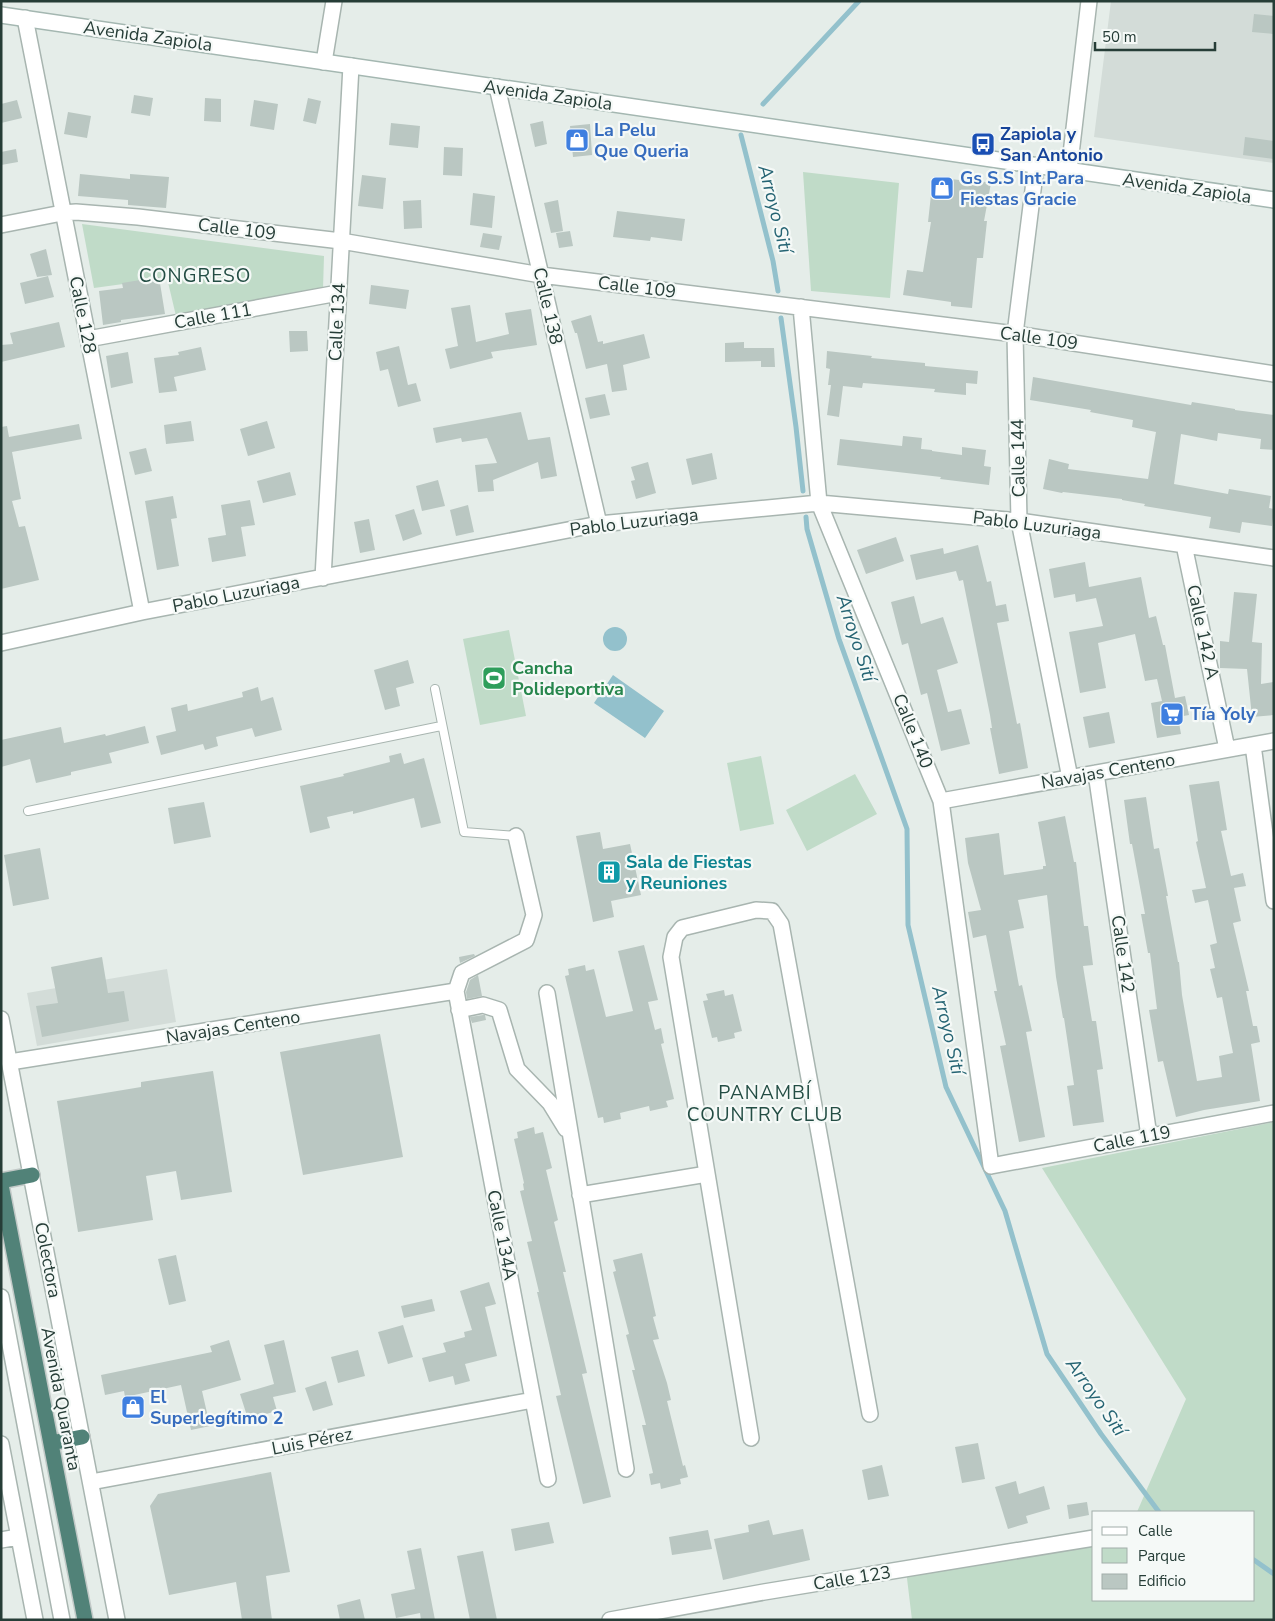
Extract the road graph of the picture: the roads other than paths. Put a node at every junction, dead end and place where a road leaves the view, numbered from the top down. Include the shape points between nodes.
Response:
1 (334, 1) edge
2 (1089, 1) edge
3 (1, 15) edge
4 (24, 18) junction
5 (324, 62) junction
6 (351, 66) junction
7 (497, 87) junction
8 (1036, 166) junction
9 (1069, 170) junction
10 (1274, 200) edge
11 (62, 213) junction
12 (1, 225) edge
13 (341, 241) junction
14 (540, 275) junction
15 (338, 294) junction
16 (801, 307) junction
17 (1015, 334) junction
18 (88, 339) junction
19 (1274, 374) edge
20 (819, 503) junction
21 (1019, 520) junction
22 (598, 524) junction
23 (1184, 545) junction
24 (1274, 558) edge
25 (323, 578) junction
26 (142, 612) junction
27 (1, 643) edge
28 (435, 689) dead end
29 (441, 726) junction
30 (1274, 741) edge
31 (1253, 745) junction
32 (1227, 749) junction
33 (1096, 773) junction
34 (1070, 778) junction
35 (941, 801) junction
36 (28, 811) dead end
37 (516, 836) joint
38 (1274, 900) edge
39 (456, 991) junction
40 (547, 993) dead end
41 (460, 1010) junction
42 (1, 1019) edge
43 (10, 1062) junction
44 (1274, 1113) edge
45 (570, 1134) junction
46 (1149, 1136) junction
47 (991, 1166) joint
48 (707, 1174) junction
49 (32, 1175) junction
50 (1, 1181) edge
51 (1, 1185) edge
52 (580, 1195) junction
53 (1, 1296) edge
54 (533, 1400) junction
55 (870, 1414) dead end
56 (82, 1437) junction
57 (751, 1438) dead end
58 (51, 1443) junction
59 (1, 1444) edge
60 (626, 1469) dead end
61 (548, 1479) dead end
62 (91, 1482) junction
63 (18, 1537) junction
64 (1092, 1538) edge
65 (1, 1540) edge
66 (35, 1620) edge
67 (62, 1620) edge
68 (85, 1620) edge
69 (117, 1620) edge
70 (610, 1620) edge

1 - 5 street
2 - 9 street
3 - 4 street, Avenida Zapiola
4 - 5 street, Avenida Zapiola
4 - 11 street, Calle 128
5 - 6 street, Avenida Zapiola
6 - 7 street, Avenida Zapiola
6 - 13 street, Calle 134
7 - 8 street, Avenida Zapiola
7 - 14 street, Calle 138
8 - 9 street, Avenida Zapiola
8 - 17 street, Calle 144
9 - 10 street, Avenida Zapiola
11 - 12 street, Calle 109
11 - 13 street, Calle 109 via 138,217
11 - 18 street, Calle 128
13 - 14 street, Calle 109
13 - 15 street, Calle 134
14 - 16 street, Calle 109
14 - 22 street, Calle 138
15 - 18 street, Calle 111
15 - 25 street, Calle 134
16 - 17 street, Calle 109
16 - 20 street, Calle 140
17 - 19 street, Calle 109
17 - 21 street, Calle 144
18 - 26 street, Calle 128
20 - 21 street, Pablo Luzuriaga
20 - 22 street, Pablo Luzuriaga
20 - 35 street, Calle 140
21 - 23 street, Pablo Luzuriaga
21 - 34 street, Calle 144
22 - 25 street, Pablo Luzuriaga
23 - 24 street, Pablo Luzuriaga
23 - 32 street, Calle 142 A
25 - 26 street, Pablo Luzuriaga
26 - 27 street, Pablo Luzuriaga
28 - 29 lane
29 - 36 lane
29 - 37 lane via 464,832
30 - 31 street, Navajas Centeno
31 - 32 street, Navajas Centeno
31 - 38 street
32 - 33 street, Navajas Centeno
33 - 34 street, Navajas Centeno
33 - 46 street, Calle 142
34 - 35 street, Navajas Centeno
35 - 47 street, Calle 140
37 - 39 street via 534,914 526,940 462,973
39 - 41 street, Calle 134A
39 - 43 street, Navajas Centeno
40 - 45 street
41 - 45 street via 483,1006 499,1010 518,1069 550,1103
41 - 54 street, Calle 134A
42 - 43 street, Colectora
43 - 49 street, Colectora
44 - 46 street, Calle 119
45 - 52 street
46 - 47 street, Calle 119
48 - 52 street
48 - 55 street via 671,957 675,937 682,928 756,910 772,911 781,924
48 - 57 street
49 - 50 highway
49 - 56 street, Colectora
51 - 58 highway, Avenida Quaranta
52 - 60 street
53 - 67 street
54 - 61 street, Calle 134A
54 - 62 street, Luis Pérez
56 - 58 highway
56 - 62 street, Colectora
58 - 68 highway, Avenida Quaranta
59 - 63 street
62 - 69 street, Colectora
63 - 65 street
63 - 66 street
64 - 70 street, Calle 123

